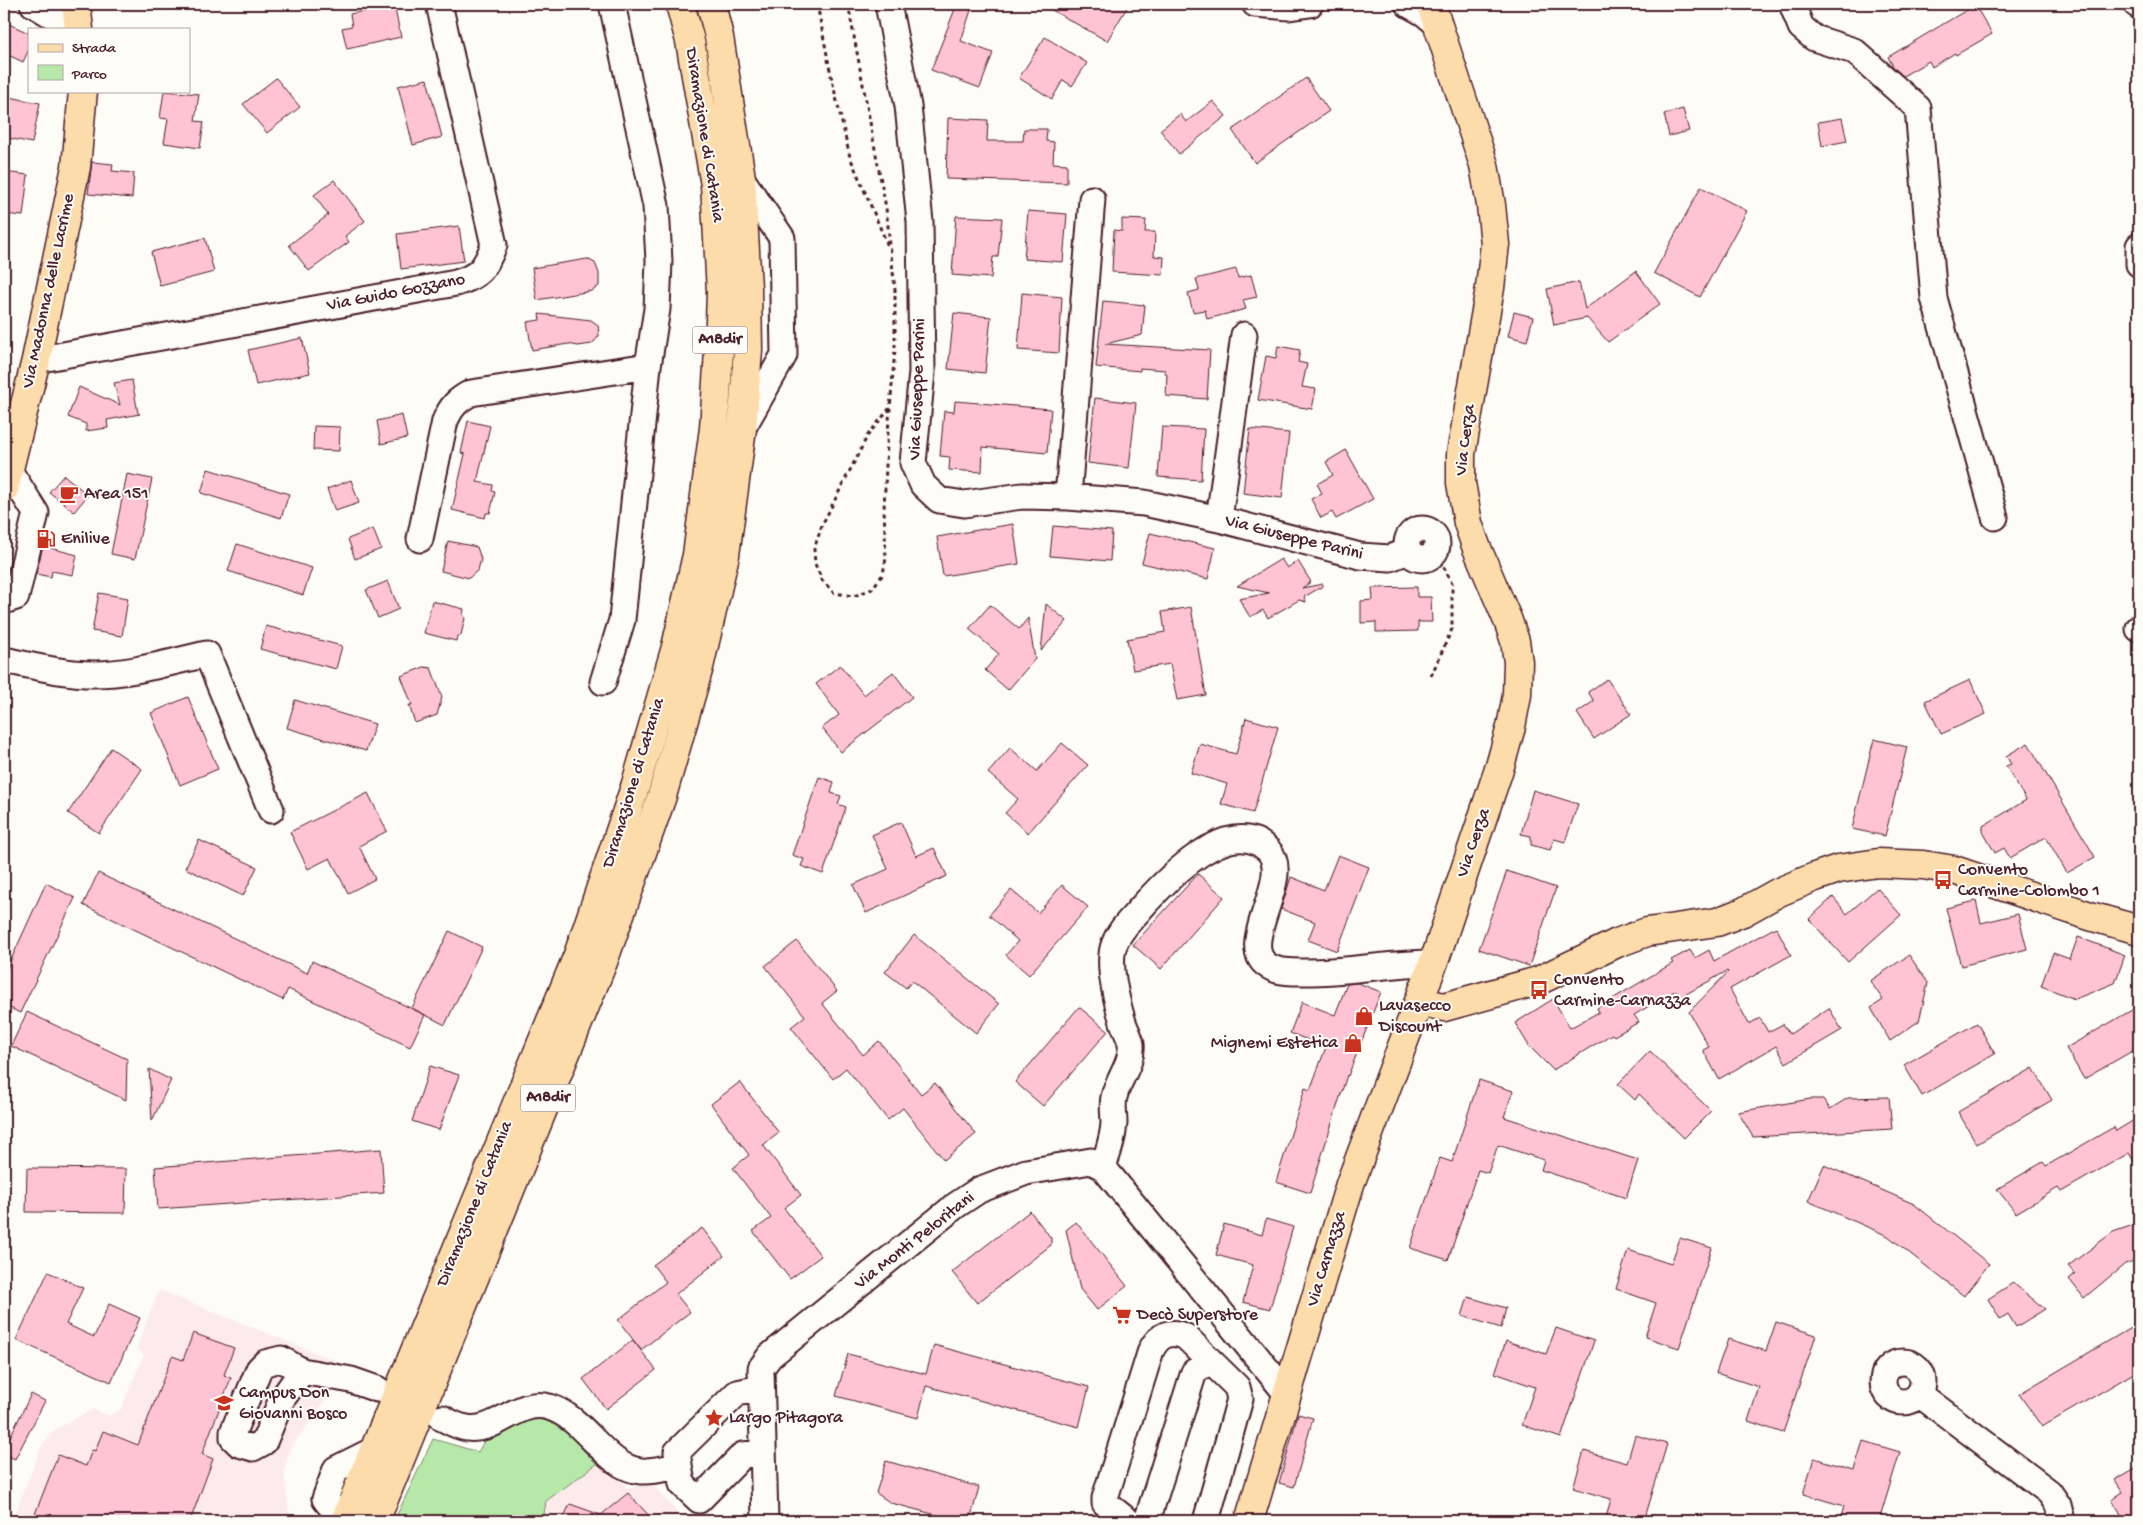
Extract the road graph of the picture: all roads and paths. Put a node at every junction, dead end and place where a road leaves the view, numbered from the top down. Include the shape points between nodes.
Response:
1 (33, 4) edge
2 (439, 4) edge
3 (612, 4) edge
4 (680, 4) edge
5 (710, 4) edge
6 (818, 4) edge
7 (848, 4) edge
8 (888, 4) edge
9 (1255, 4) edge
10 (1310, 4) edge
11 (1408, 4) edge
12 (1792, 4) edge
13 (1434, 14) edge
14 (77, 17) edge
15 (83, 92) edge
16 (741, 178) junction
17 (1092, 199) dead end
18 (2139, 246) edge
19 (889, 248) junction
20 (2139, 264) edge
21 (1244, 335) dead end
22 (36, 360) junction
23 (648, 366) junction
24 (889, 409) junction
25 (742, 429) junction
26 (6, 479) edge
27 (1068, 497) junction
28 (1995, 517) dead end
29 (1219, 519) junction
30 (420, 540) dead end
31 (1436, 552) joint
32 (4, 602) edge
33 (4, 660) edge
34 (1431, 676) dead end
35 (603, 682) dead end
36 (271, 810) dead end
37 (2139, 930) edge
38 (1435, 959) junction
39 (1419, 1001) junction
40 (1103, 1167) junction
41 (1213, 1364) junction
42 (302, 1371) dead end
43 (760, 1388) junction
44 (377, 1389) dead end
45 (1287, 1394) junction
46 (1919, 1394) dead end
47 (442, 1418) dead end
48 (763, 1453) junction
49 (679, 1466) junction
50 (344, 1521) edge
51 (375, 1521) edge
52 (765, 1521) edge
53 (1128, 1521) edge
54 (1147, 1521) edge
55 (1206, 1521) edge
56 (1249, 1521) edge
57 (2062, 1521) edge

1 - 14 street via 60,20
2 - 22 street, Via Guido Gozzano via 494,245 487,262 473,278
3 - 23 street via 656,206 657,310
4 - 50 main road, Diramazione di Catania / A18dir via 690,41 715,186 721,292 714,428 697,555 676,647 635,787 578,955
5 - 16 main road, Diramazione di Catania / A18dir via 719,37
6 - 19 path via 850,157
7 - 19 path via 886,208
8 - 27 street, Via Giuseppe Parini via 908,106 920,222 922,372 913,463 923,485 939,500 964,504 1022,496
9 - 10 street via 1289,7
11 - 13 street via 1424,14
12 - 28 street via 1801,27 1814,38 1854,51 1918,108 1934,298
13 - 38 main road, Via Cerza via 1484,165 1495,244 1461,454 1461,483 1468,523 1508,621 1518,662 1517,695 1511,727
15 - 22 main road, Via Madonna delle Lacrime via 76,167
16 - 25 main road, Diramazione di Catania / A18dir via 748,350
16 - 25 street via 782,238 784,355
17 - 27 street
18 - 20 street
19 - 24 path via 895,290 895,349
21 - 29 street
22 - 26 main road, Via Madonna delle Lacrime
23 - 30 street via 471,393 460,398 445,420
23 - 35 street via 622,620
24 - 24 path via 868,435 822,524 814,549 815,564 822,580 834,593 854,596 872,589 883,574
25 - 51 main road, Diramazione di Catania / A18dir via 725,555 699,667 662,796 603,962
26 - 32 street via 36,513 16,597
27 - 29 street, Via Giuseppe Parini via 1144,503
29 - 31 street, Via Giuseppe Parini via 1360,556 1390,558 1408,550 1406,544 1413,532 1426,529 1436,538
31 - 34 path via 1452,583 1452,629
33 - 36 street via 64,672 95,674 142,669 207,654
37 - 39 main road via 1954,870 1878,863 1838,869 1814,877 1717,922 1647,932 1538,981 1444,1007
38 - 39 main road, Via Cerza
38 - 40 street via 1359,970 1314,972 1272,969 1259,954 1258,940 1276,866 1268,850 1238,839 1216,845 1198,856 1162,884 1120,932 1113,946 1111,960 1131,1053 1114,1098 1111,1145
39 - 45 main road, Via Carnazza via 1350,1184
40 - 43 street, Via Monti Peloritani via 1091,1160 1026,1172 979,1190 770,1356 761,1368
40 - 45 street
41 - 53 street via 1178,1333 1170,1332 1156,1340 1105,1498 1105,1503
41 - 54 street via 1205,1364 1194,1372
41 - 55 street via 1237,1387 1240,1399
42 - 44 street via 351,1380
43 - 48 street, Via Monti Peloritani
43 - 49 street via 737,1393 676,1452
45 - 56 main road, Via Carnazza
46 - 57 street via 2049,1492 2058,1505
47 - 49 street via 461,1427 479,1428 520,1409 547,1406 577,1422 623,1467 642,1471
48 - 49 street via 743,1455 699,1500 682,1484
48 - 52 street, Via Monti Peloritani

